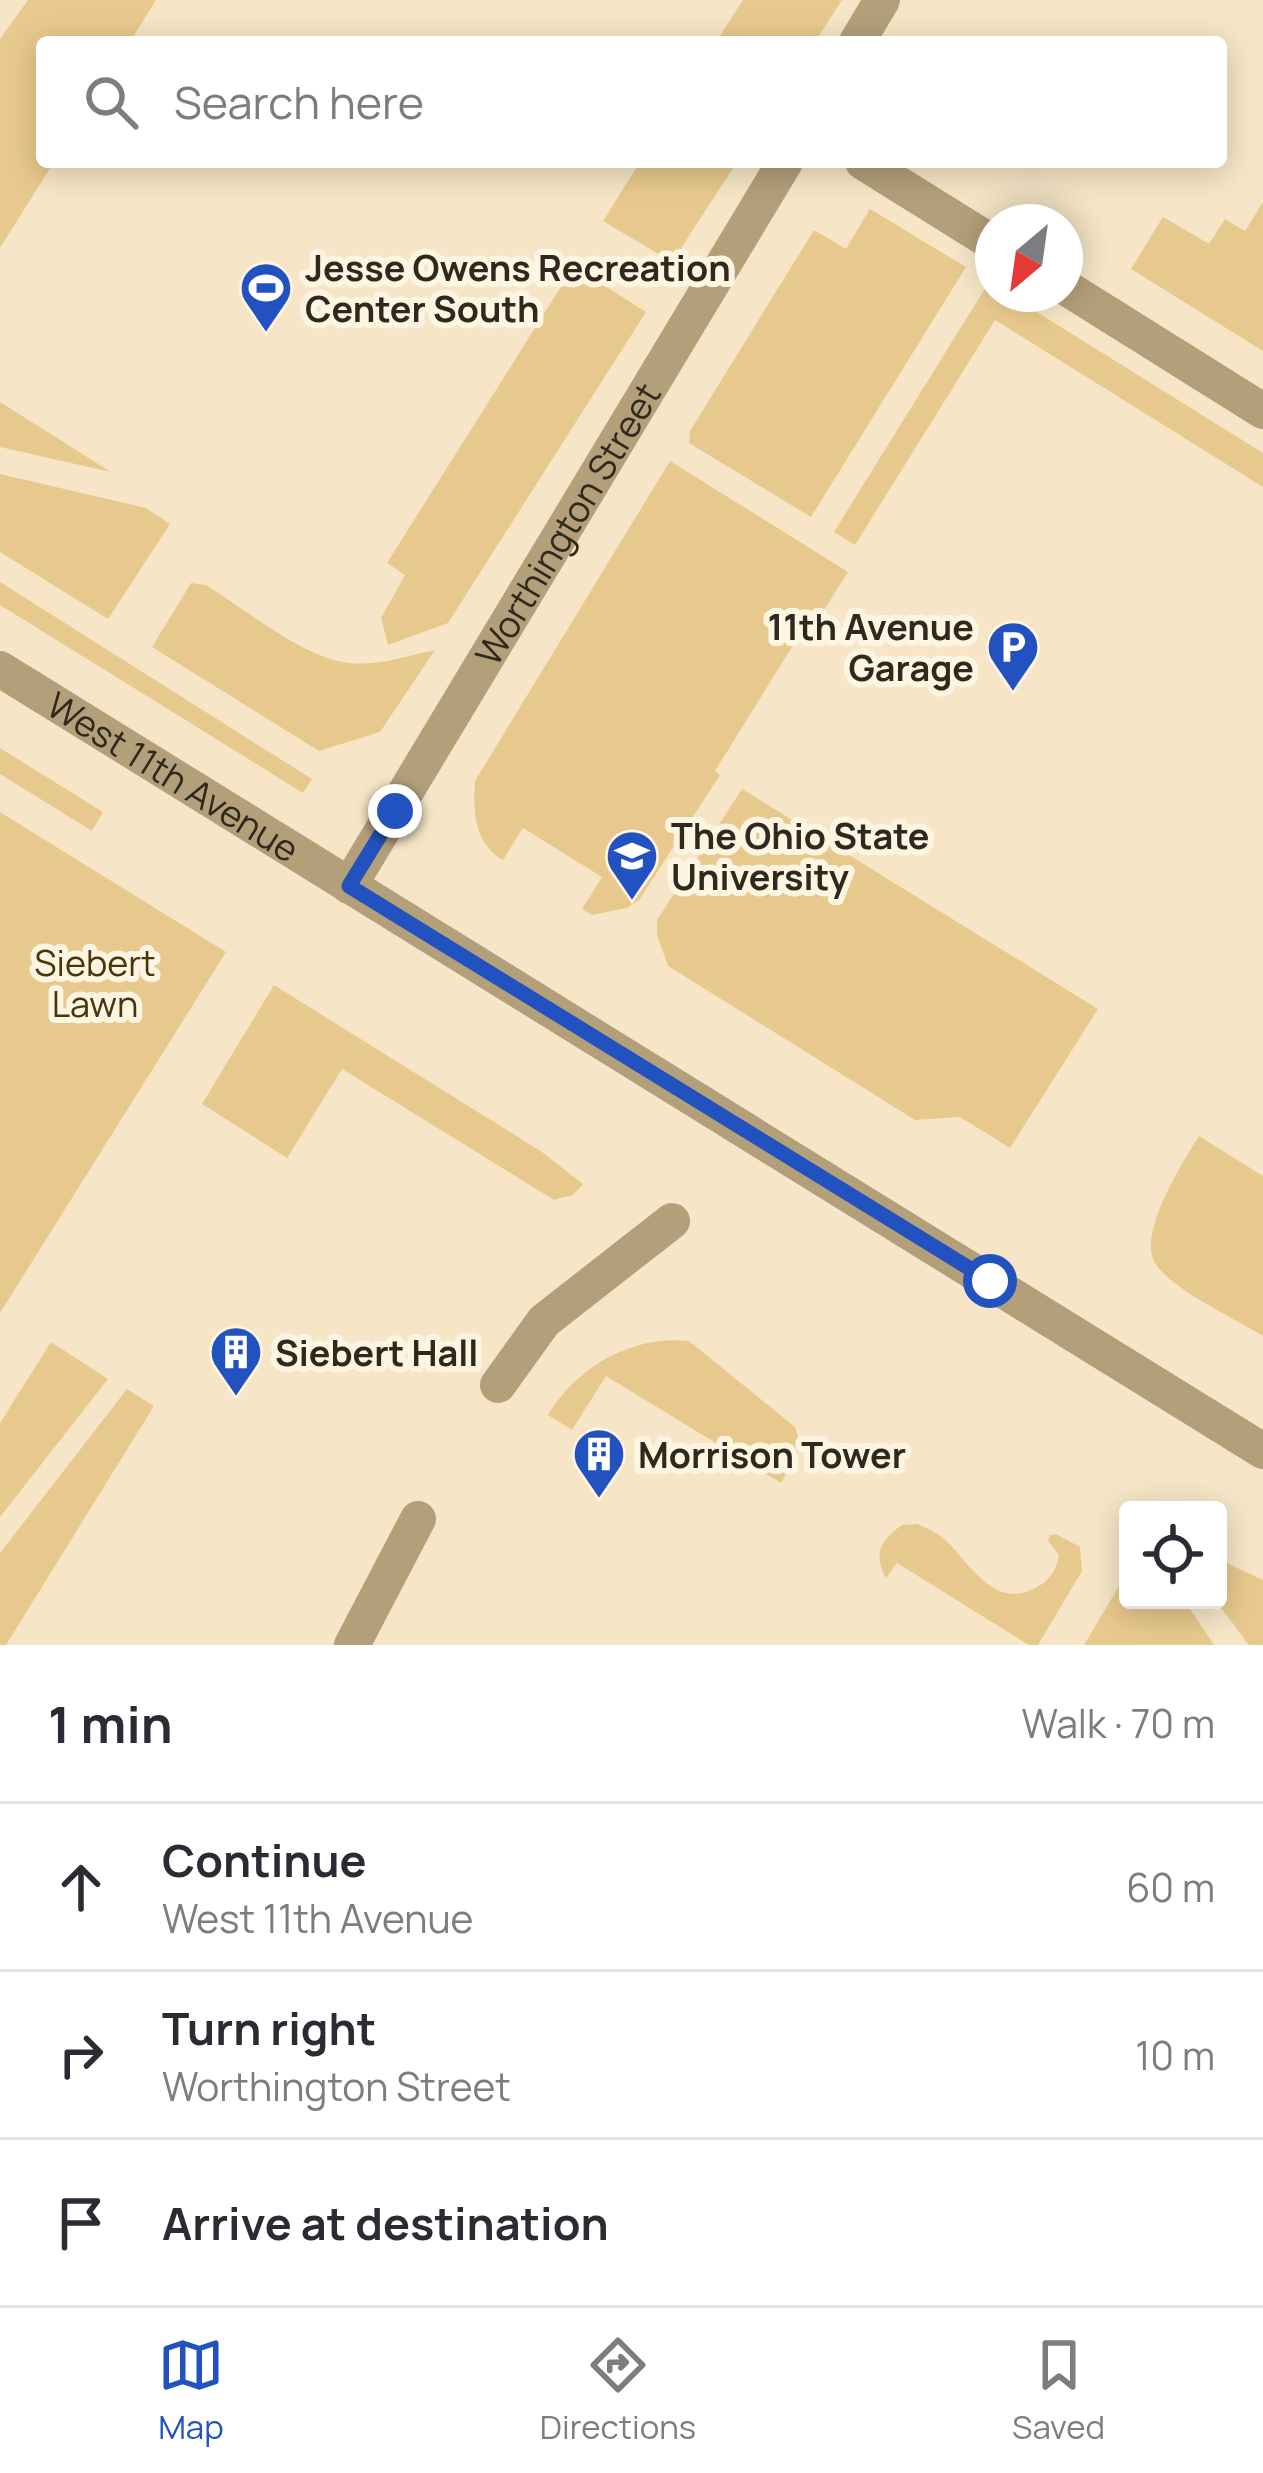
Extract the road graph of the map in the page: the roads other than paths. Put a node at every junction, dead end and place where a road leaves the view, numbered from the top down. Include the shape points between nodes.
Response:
1 (882, 0) edge
2 (860, 36) edge
3 (780, 168) edge
4 (873, 168) edge
5 (975, 232) edge
6 (1083, 298) edge
7 (1263, 411) edge
8 (0, 669) edge
9 (349, 886) junction
10 (672, 1220) dead end
11 (498, 1385) dead end
12 (1263, 1451) edge
13 (418, 1520) dead end
14 (352, 1645) edge

1 - 2 street
3 - 9 street, Worthington Street
4 - 5 street
6 - 7 street
8 - 9 street, West 11th Avenue
9 - 12 street, West 11th Avenue
10 - 11 street via 544,1321
13 - 14 street

